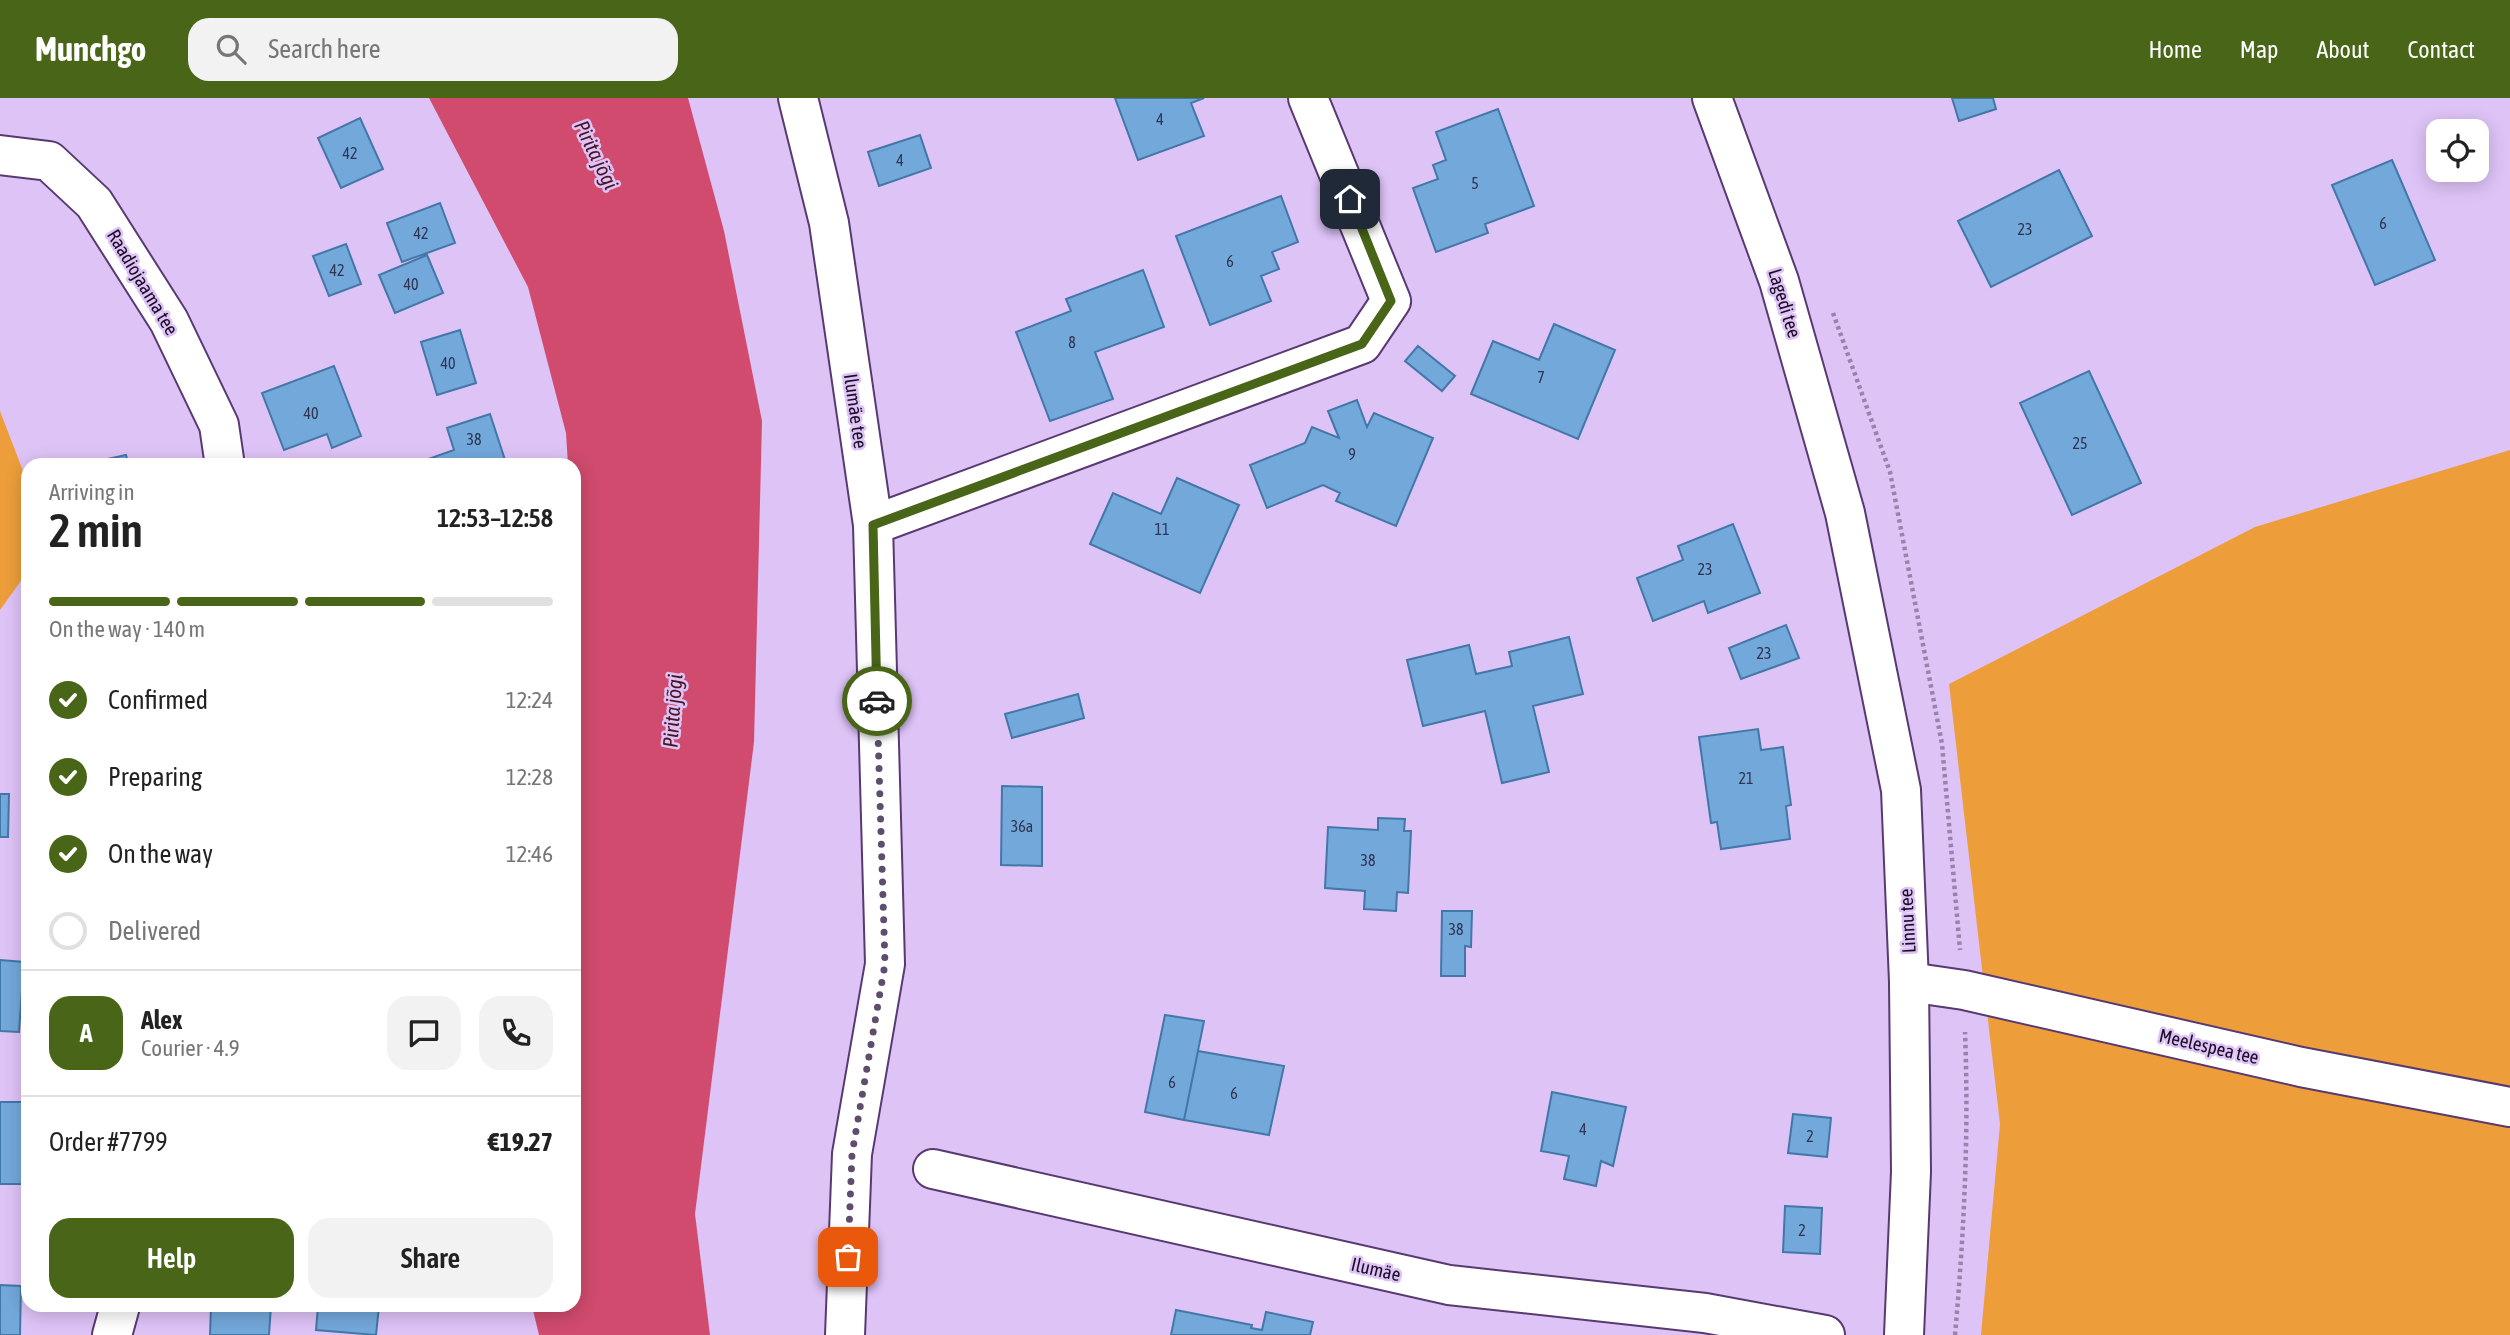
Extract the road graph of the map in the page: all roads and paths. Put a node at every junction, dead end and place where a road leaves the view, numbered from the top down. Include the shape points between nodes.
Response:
1 (798, 98) edge
2 (1308, 98) edge
3 (1713, 98) edge
4 (0, 155) edge
5 (224, 458) edge
6 (1845, 513) joint
7 (873, 525) junction
8 (1909, 982) junction
9 (2510, 1107) edge
10 (933, 1169) dead end
11 (118, 1312) edge
12 (112, 1335) edge
13 (845, 1335) edge
14 (1825, 1335) edge
15 (1904, 1335) edge

1 - 7 street, Ilumäe tee via 829,223
2 - 7 street via 1391,301 1362,344
3 - 6 street, Lagedi tee via 1779,281
4 - 5 street, Raadiojaama tee via 49,161 94,203 169,321 219,425
6 - 8 street, Linnu tee via 1901,790
7 - 13 street, Ilumäe tee via 885,964 852,1154
8 - 9 street, Meelespea tee
8 - 15 street, Linnu tee via 1911,1172
10 - 14 street, Ilumäe via 1449,1285 1705,1313
11 - 12 street

